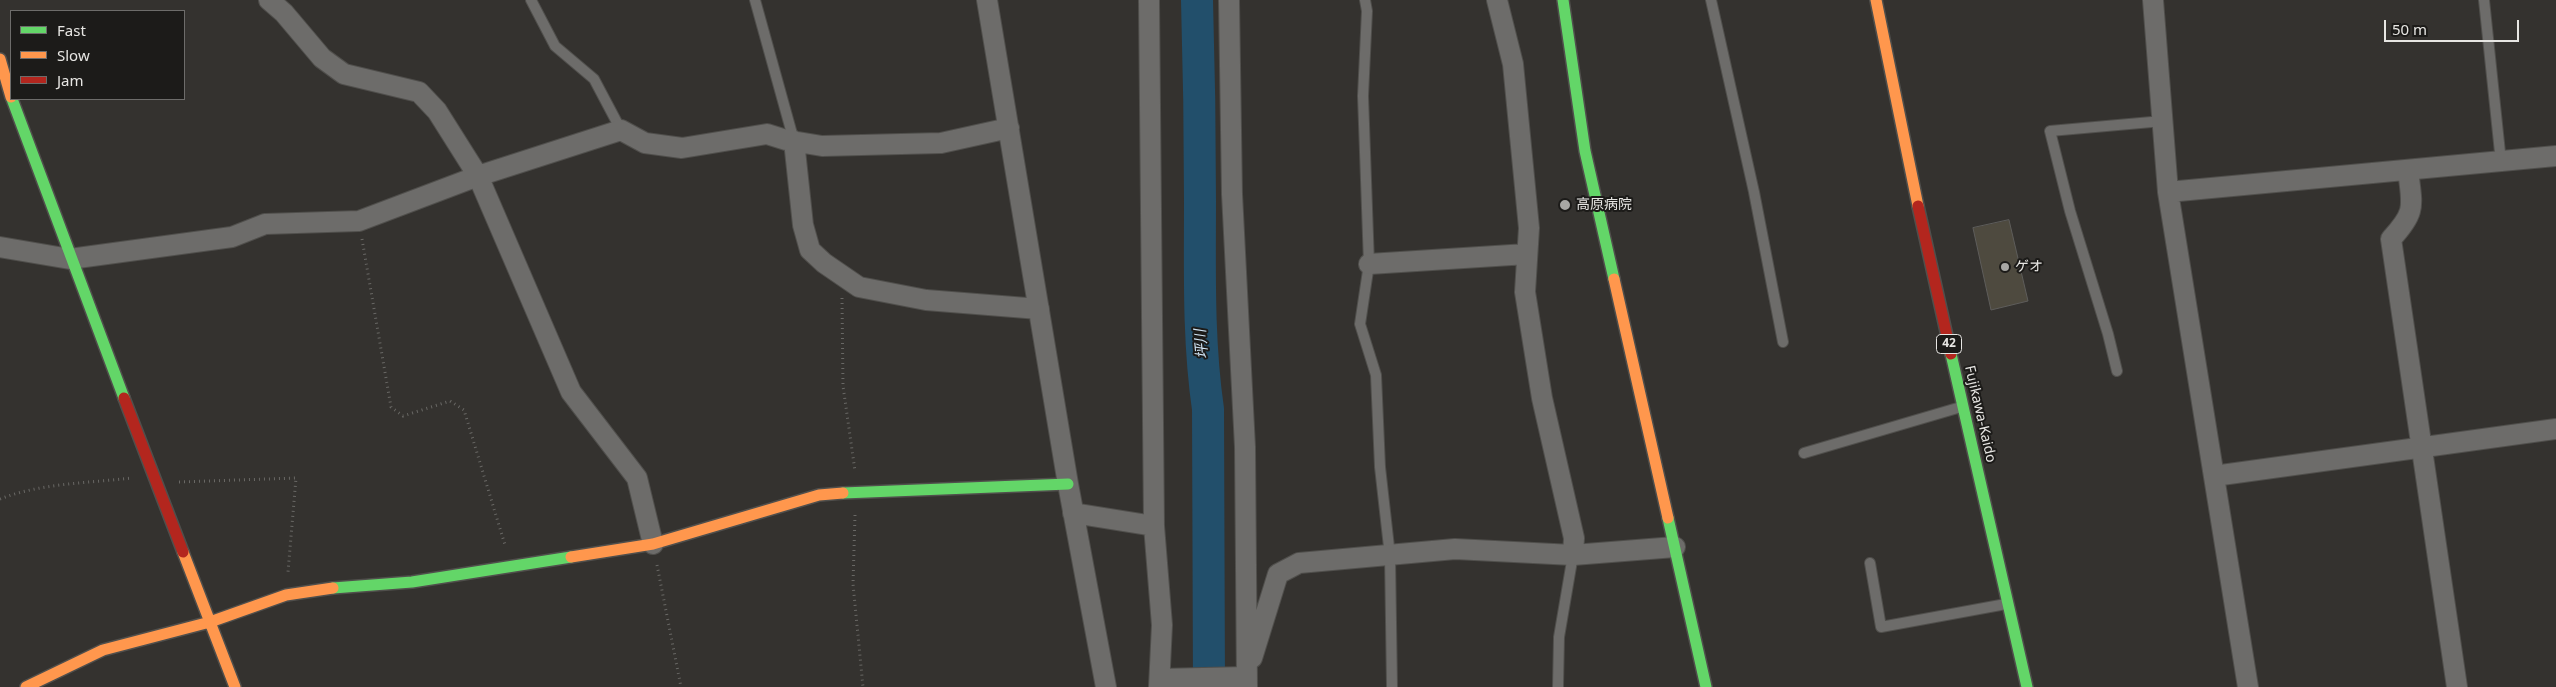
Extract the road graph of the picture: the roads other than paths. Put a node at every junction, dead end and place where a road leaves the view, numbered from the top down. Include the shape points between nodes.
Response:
1 (269, 0) edge
2 (531, 0) edge
3 (755, 0) edge
4 (986, 0) edge
5 (1149, 0) edge
6 (1229, 0) edge
7 (1365, 0) edge
8 (1496, 0) edge
9 (1563, 0) edge
10 (1711, 0) edge
11 (1876, 0) edge
12 (2153, 0) edge
13 (2484, 0) edge
14 (0, 59) edge
15 (10, 92) edge
16 (13, 100) edge
17 (2163, 121) junction
18 (1008, 128) junction
19 (621, 130) junction
20 (794, 141) junction
21 (2556, 156) edge
22 (2502, 162) junction
23 (2408, 170) junction
24 (478, 176) junction
25 (2168, 192) junction
26 (0, 248) edge
27 (1527, 254) junction
28 (70, 259) junction
29 (1370, 264) junction
30 (1039, 309) junction
31 (1783, 342) dead end
32 (2117, 371) dead end
33 (1963, 406) junction
34 (2556, 429) edge
35 (2423, 447) junction
36 (1804, 453) dead end
37 (2214, 476) junction
38 (1068, 484) junction
39 (1073, 513) junction
40 (1154, 526) junction
41 (653, 544) junction
42 (1675, 547) junction
43 (1573, 555) junction
44 (1390, 556) junction
45 (1870, 563) dead end
46 (2008, 603) junction
47 (210, 622) junction
48 (1243, 680) edge
49 (1164, 681) edge
50 (26, 687) edge
51 (235, 687) edge
52 (1106, 687) edge
53 (1392, 687) edge
54 (1558, 687) edge
55 (1706, 687) edge
56 (2027, 687) edge
57 (2248, 687) edge
58 (2457, 687) edge

1 - 24 street via 322,58 344,74 419,92 437,111
2 - 19 lane via 555,46 594,80
3 - 20 lane
4 - 18 street
5 - 40 street
6 - 48 street via 1232,194 1245,447
7 - 29 lane via 1363,96
8 - 27 street via 1513,64 1529,228
9 - 42 street via 1584,151
10 - 31 lane via 1754,192
11 - 33 street, Fujikawa-Kaido / 42
12 - 17 street
13 - 22 lane
14 - 15 street
16 - 28 street
17 - 25 street
17 - 32 lane via 2050,130 2070,212
18 - 20 street via 941,143 822,146
18 - 30 street
19 - 20 street via 645,143 682,148 767,134
19 - 24 street
20 - 30 street via 803,225 810,250 824,264 859,287 926,300
21 - 22 street
22 - 23 street
23 - 25 street
23 - 35 street via 2412,211 2391,239
24 - 28 street via 359,221 265,224 232,237
24 - 41 street via 571,392 637,478
25 - 37 street
26 - 28 street
27 - 29 street
27 - 43 street via 1524,292 1542,398 1574,538
28 - 47 street
29 - 44 lane via 1360,324 1376,375 1380,467
30 - 38 street
33 - 36 lane
33 - 46 street, Fujikawa-Kaido / 42
34 - 35 street
35 - 37 street
35 - 58 street
37 - 57 street
38 - 39 street
38 - 41 street via 874,490 819,495
39 - 40 street
39 - 52 street
40 - 49 street
41 - 47 street via 412,582 326,588 286,595
42 - 43 street
42 - 55 street
43 - 44 street via 1455,549
43 - 54 lane via 1559,637
44 - 48 street via 1299,564 1278,574
44 - 53 lane
45 - 46 lane via 1881,627
46 - 56 street, Fujikawa-Kaido / 42
47 - 50 street via 103,650
47 - 51 street
48 - 49 street

